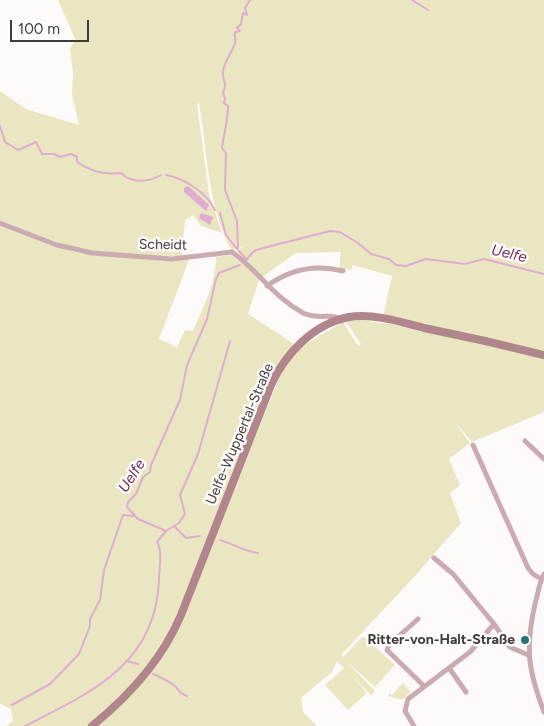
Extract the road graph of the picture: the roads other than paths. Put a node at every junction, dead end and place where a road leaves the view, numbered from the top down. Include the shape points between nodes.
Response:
1 (0, 223) edge
2 (343, 271) dead end
3 (267, 286) junction
4 (342, 319) junction
5 (544, 355) edge
6 (524, 441) dead end
7 (473, 445) dead end
8 (544, 459) edge
9 (434, 558) dead end
10 (543, 577) edge
11 (418, 619) dead end
12 (494, 624) junction
13 (528, 655) junction
14 (449, 668) junction
15 (424, 686) junction
16 (466, 692) dead end
17 (544, 712) edge
18 (92, 726) edge
19 (414, 726) edge

1 - 3 street, Scheidt via 92,253 172,259 232,252
2 - 3 street via 305,269
3 - 4 street via 309,315
4 - 5 main road, Uelfe-Wuppertal-Straße via 357,316 382,319
4 - 18 main road, Uelfe-Wuppertal-Straße via 306,339 280,367 170,638 149,669
6 - 8 street
7 - 10 street via 528,568 533,574
9 - 12 street via 453,574
10 - 13 street via 533,613
11 - 15 street via 387,650
12 - 13 street via 510,647
12 - 14 street via 470,652
13 - 17 street
14 - 15 street
14 - 16 street
15 - 19 street via 408,698 404,708

